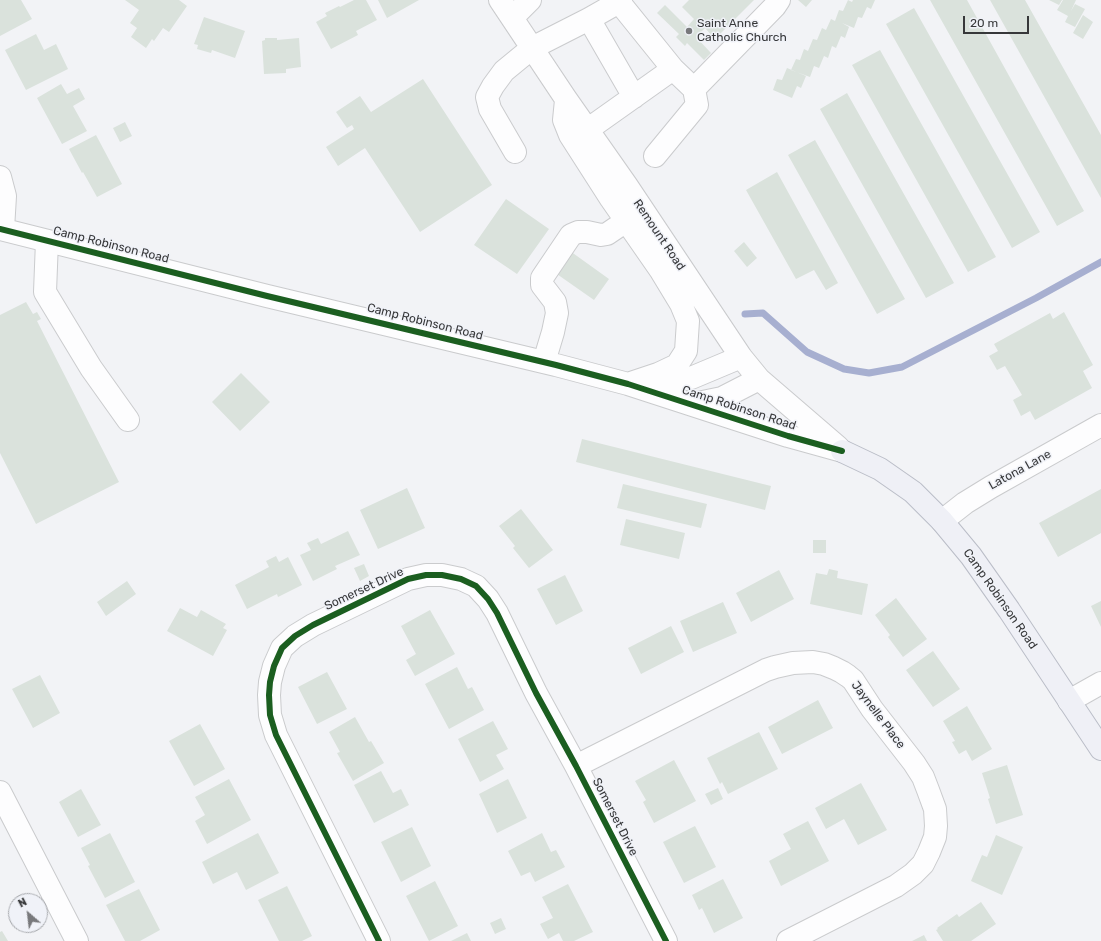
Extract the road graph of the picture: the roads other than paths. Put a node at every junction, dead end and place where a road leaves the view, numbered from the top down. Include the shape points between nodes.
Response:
1 (500, 0) edge
2 (530, 0) edge
3 (779, 0) edge
4 (620, 1) edge
5 (512, 18) junction
6 (589, 19) junction
7 (532, 48) junction
8 (673, 69) junction
9 (698, 85) junction
10 (634, 97) junction
11 (566, 100) junction
12 (588, 130) junction
13 (515, 152) dead end
14 (655, 156) dead end
15 (0, 177) edge
16 (634, 216) junction
17 (2, 229) edge
18 (47, 241) junction
19 (741, 358) junction
20 (544, 362) junction
21 (759, 379) junction
22 (628, 384) junction
23 (693, 405) junction
24 (128, 420) dead end
25 (1101, 426) edge
26 (842, 451) junction
27 (942, 521) junction
28 (1101, 683) edge
29 (1069, 701) junction
30 (1101, 749) edge
31 (576, 766) junction
32 (0, 792) edge
33 (78, 941) edge
34 (379, 941) edge
35 (666, 941) edge
36 (788, 941) edge

1 - 5 street, Remount Road
2 - 5 street
3 - 9 street
4 - 6 street
4 - 8 street
5 - 7 street, Remount Road
6 - 7 street
6 - 10 street
7 - 11 street, Remount Road
7 - 13 street via 504,71 487,97 490,109
8 - 9 street
8 - 10 street
9 - 14 street via 697,105
10 - 12 street
11 - 12 street, Remount Road
11 - 16 street via 564,120 570,135 611,199
12 - 16 street, Remount Road
15 - 17 street via 5,196
16 - 19 street, Remount Road
16 - 20 street via 607,234 578,232 571,235 542,278 542,285 555,302 557,313
16 - 22 street via 688,321 686,351 677,365
17 - 18 street, Camp Robinson Road
18 - 20 street, Camp Robinson Road
18 - 24 street via 45,292 91,368
19 - 21 street, Remount Road
19 - 22 street via 691,378 649,385
20 - 22 street, Camp Robinson Road
21 - 23 street via 722,398
21 - 26 street, Remount Road
22 - 23 street, Camp Robinson Road
23 - 26 street, Camp Robinson Road
25 - 27 street, Latona Lane via 990,486
26 - 27 main road, Camp Robinson Road via 880,469 913,492
27 - 29 main road, Camp Robinson Road via 971,556
28 - 29 street
29 - 30 main road, Camp Robinson Road
31 - 34 street, Somerset Drive via 536,694 497,613 476,586 461,579 426,575 408,580 295,636 282,648 274,666 270,682 270,715 276,735
31 - 35 street, Somerset Drive
31 - 36 street, Jaynelle Place via 775,667 813,662 834,668 853,680 923,777 935,810 935,837 923,864 913,874 896,886
32 - 33 street

